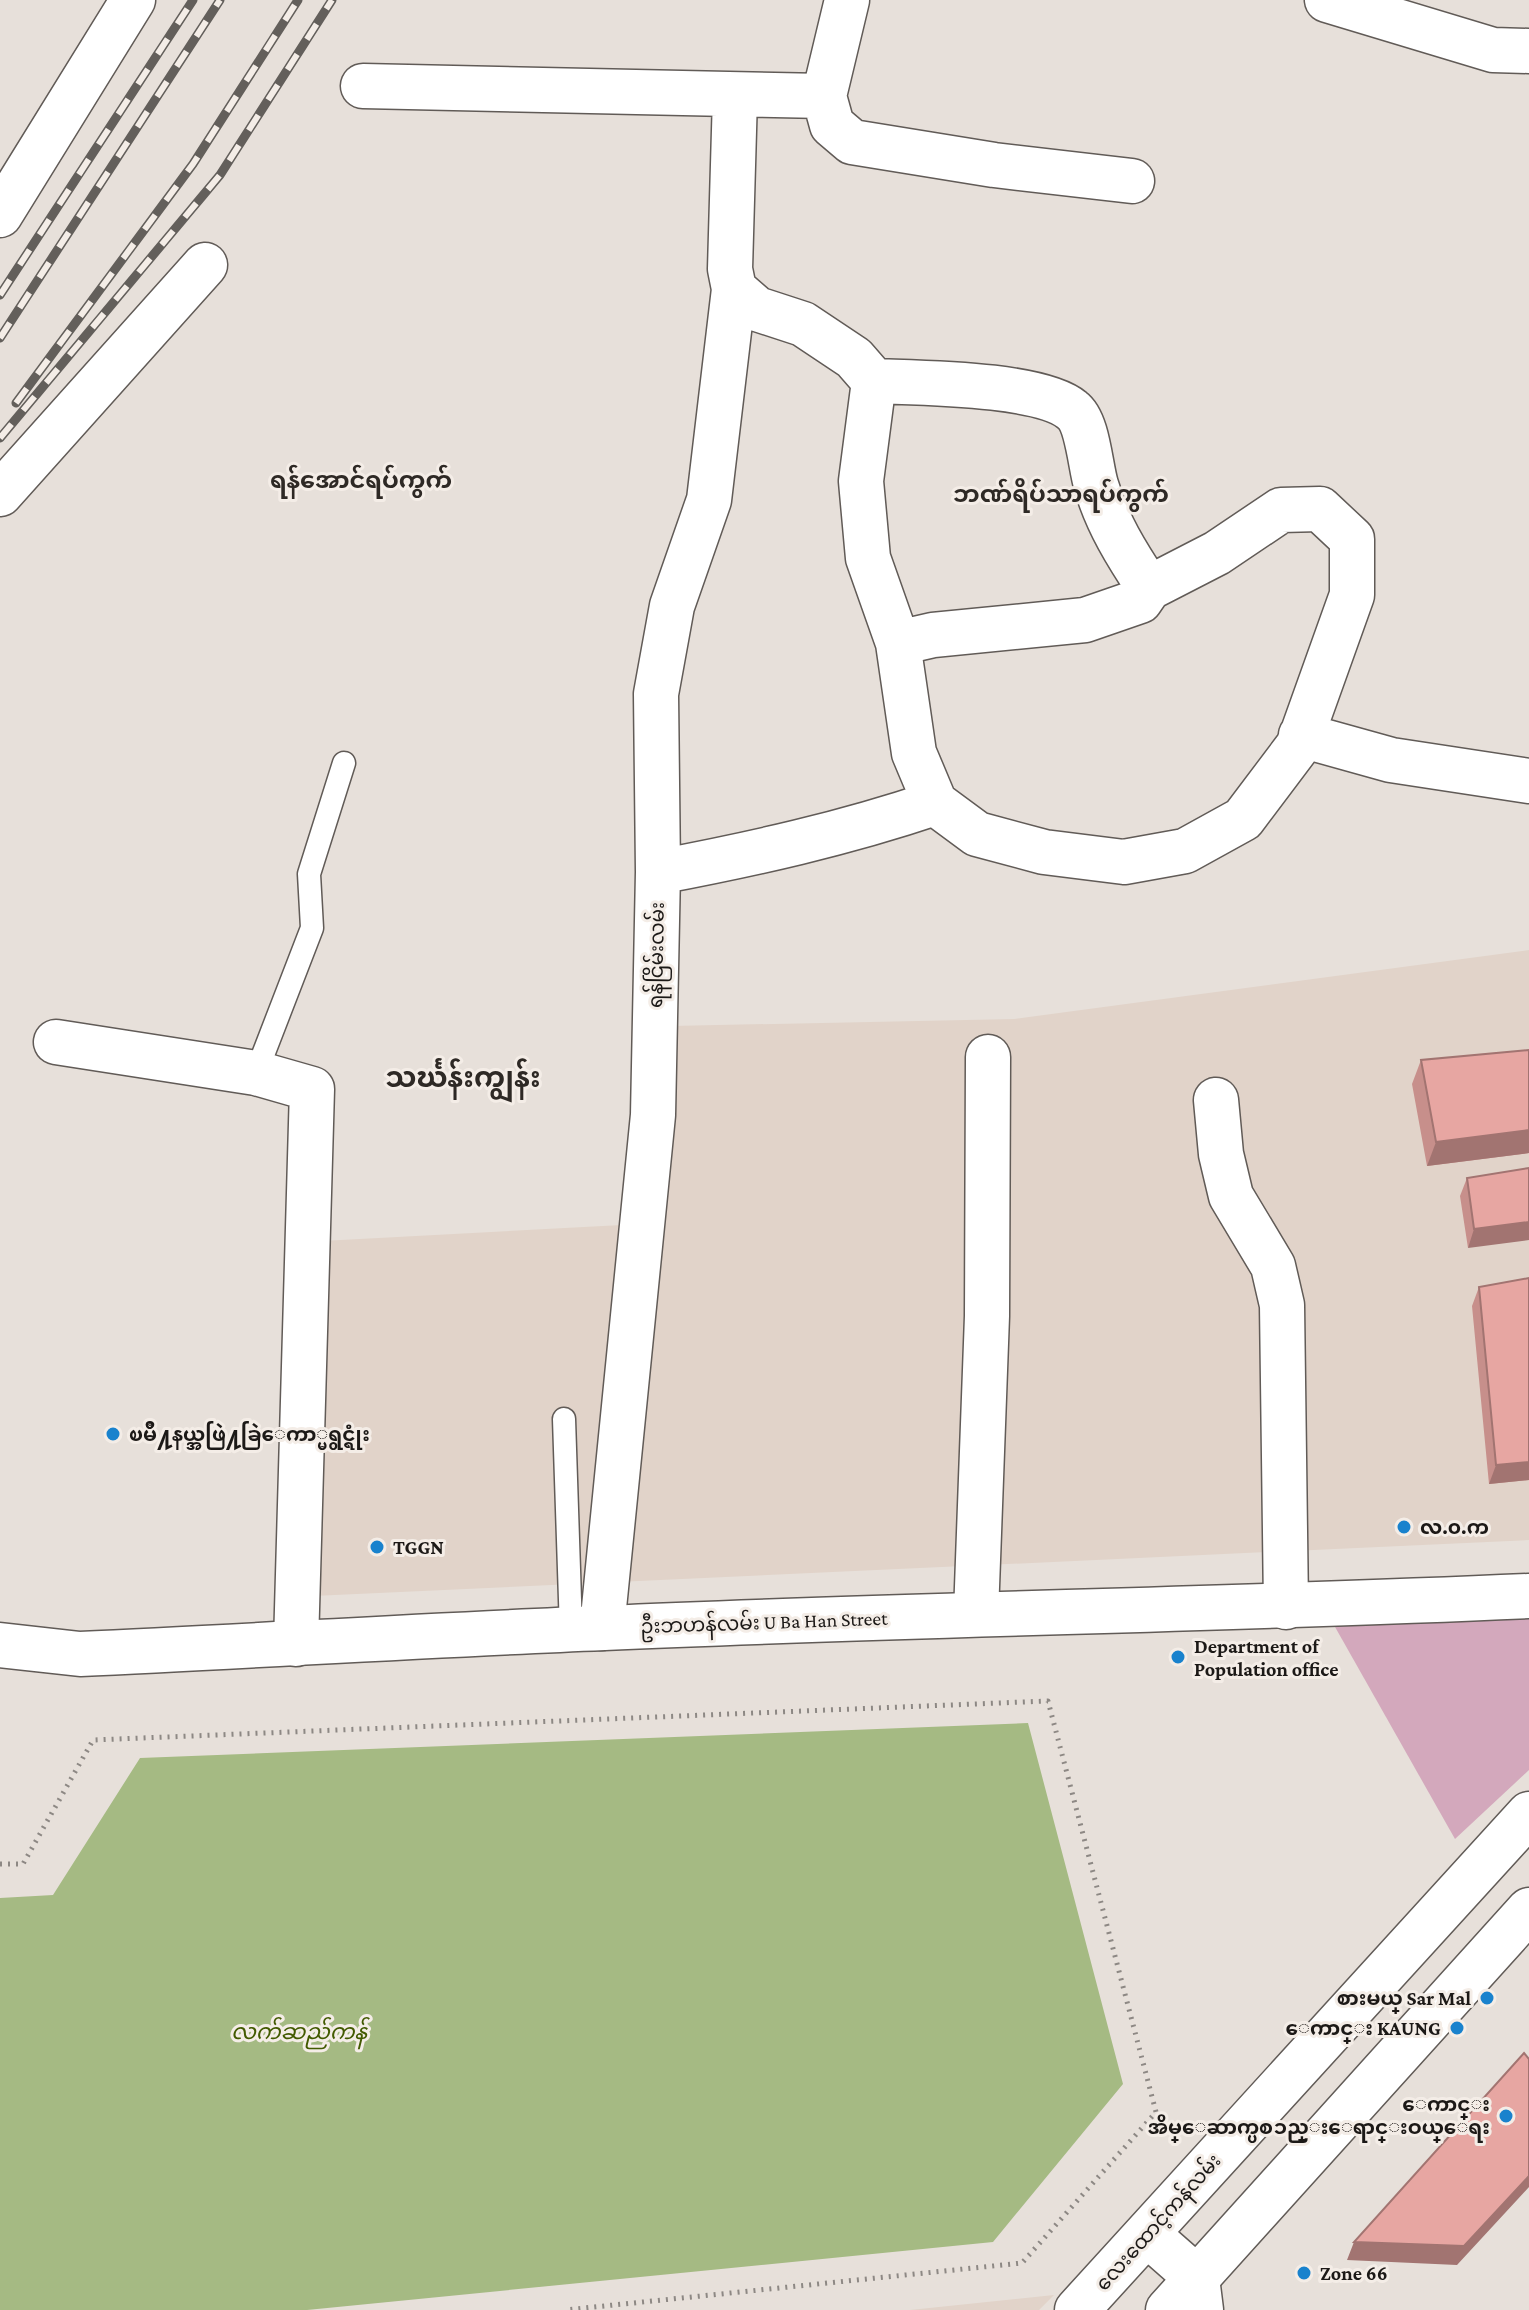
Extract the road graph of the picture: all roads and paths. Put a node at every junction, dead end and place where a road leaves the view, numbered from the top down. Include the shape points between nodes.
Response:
1 (133, 0) edge
2 (847, 0) edge
3 (1327, 0) edge
4 (1529, 51) edge
5 (363, 86) dead end
6 (735, 96) junction
7 (824, 96) junction
8 (1132, 181) dead end
9 (0, 215) edge
10 (205, 265) dead end
11 (734, 289) junction
12 (874, 381) junction
13 (0, 494) edge
14 (1149, 588) junction
15 (898, 643) junction
16 (1301, 735) junction
17 (344, 763) dead end
18 (1529, 781) edge
19 (935, 803) junction
20 (658, 872) junction
21 (56, 1042) dead end
22 (988, 1057) dead end
23 (256, 1073) junction
24 (1216, 1100) dead end
25 (564, 1419) dead end
26 (1529, 1596) edge
27 (1286, 1607) junction
28 (976, 1614) junction
29 (586, 1629) junction
30 (296, 1644) junction
31 (0, 1645) edge
32 (1529, 1814) edge
33 (0, 1864) edge
34 (1529, 1910) edge
35 (1399, 1954) junction
36 (1452, 1996) junction
37 (1253, 2117) junction
38 (1302, 2162) junction
39 (1147, 2234) junction
40 (1199, 2294) edge
41 (565, 2310) edge
42 (1077, 2310) edge
43 (1168, 2310) edge

1 - 9 street
2 - 7 street
3 - 4 street via 1493,50
5 - 6 street
6 - 7 street
6 - 11 street, ရန်ငြိမ်းလမ်း via 730,269
7 - 8 street via 832,125 852,142
10 - 13 street
11 - 12 street via 757,309 803,324 854,358
11 - 20 street, ရန်ငြိမ်းလမ်း via 709,500 672,606 656,694
12 - 14 street via 973,385 1051,398 1074,411 1111,527
12 - 15 street via 861,481 866,542
14 - 15 street via 1140,601 1085,620
14 - 16 street via 1217,553 1281,510 1320,509 1352,539 1352,595
15 - 19 street via 914,753
16 - 18 street via 1391,760
16 - 19 street via 1243,819 1185,851 1124,862 1044,852 977,834
17 - 23 lane via 309,874 312,928
19 - 20 street via 863,828
20 - 29 street, ရန်ငြိမ်းလမ်း via 653,1115
21 - 23 street
22 - 28 street via 987,1316
23 - 30 street via 312,1089
24 - 27 street via 1231,1196 1273,1266 1282,1305
25 - 29 lane
26 - 27 street, ဦးဘဟန်လမ်း U Ba Han Street
27 - 28 street, ဦးဘဟန်လမ်း U Ba Han Street
28 - 29 street, ဦးဘဟန်လမ်း U Ba Han Street
29 - 30 street, ဦးဘဟန်လမ်း U Ba Han Street
30 - 31 street, ဦးဘဟန်လမ်း U Ba Han Street via 80,1654
32 - 35 street, လေးထောင့်ကန်လမ်း
33 - 41 path via 23,1864 93,1740 1048,1701 1156,2112 1022,2263
34 - 36 street
35 - 36 street
35 - 37 street, လေးထောင့်ကန်လမ်း
36 - 38 street
37 - 38 street
37 - 39 street, လေးထောင့်ကန်လမ်း
38 - 40 street
39 - 40 street
39 - 42 street, လေးထောင့်ကန်လမ်း
40 - 43 street

